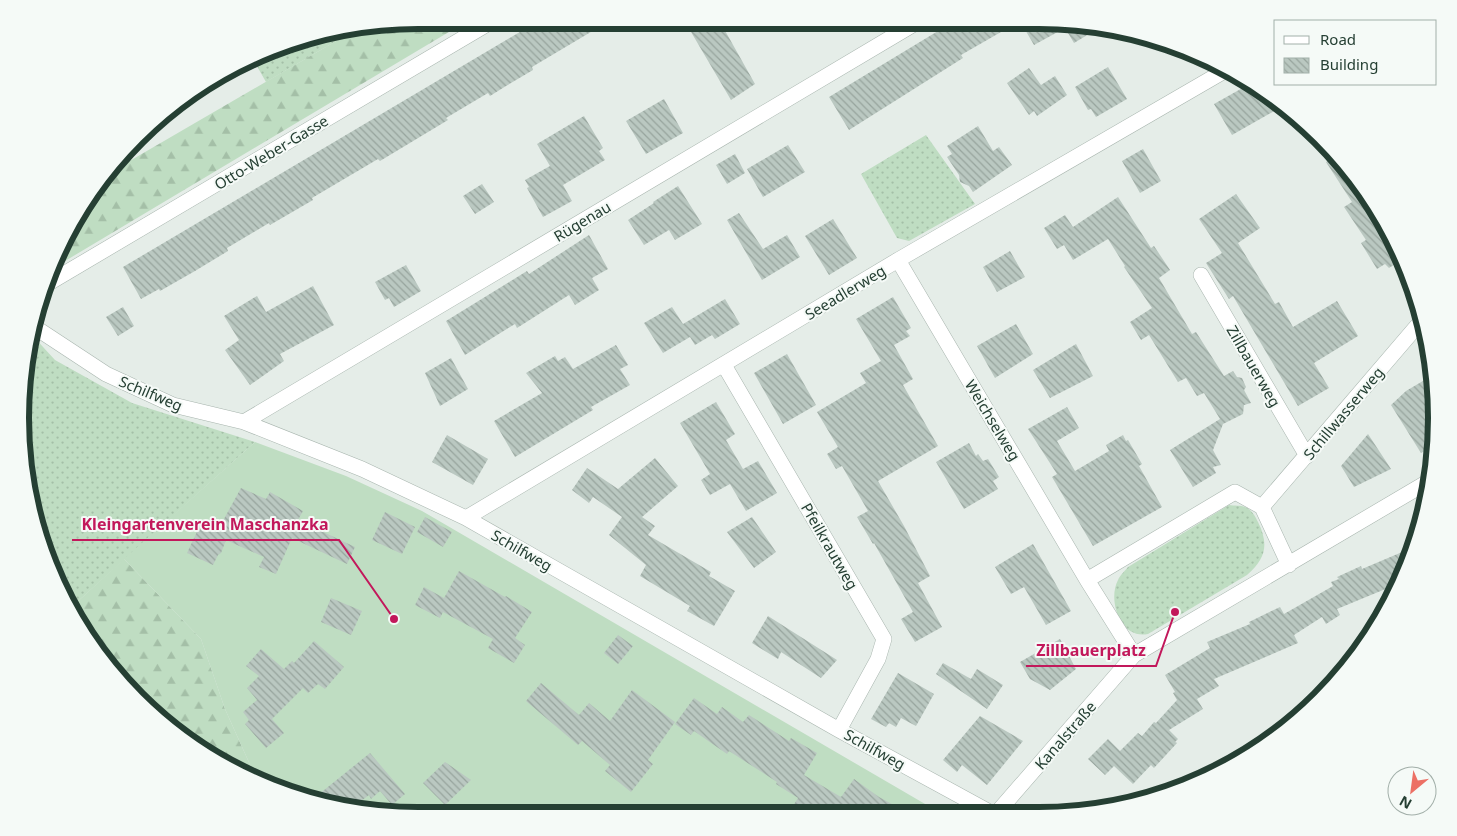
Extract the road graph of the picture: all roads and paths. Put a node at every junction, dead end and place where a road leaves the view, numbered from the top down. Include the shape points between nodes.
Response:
1 (479, 29) edge
2 (906, 29) edge
3 (1220, 74) edge
4 (898, 260) junction
5 (1201, 276) dead end
6 (54, 280) edge
7 (1417, 325) edge
8 (39, 330) edge
9 (724, 365) junction
10 (244, 422) junction
11 (1307, 456) junction
12 (1422, 485) edge
13 (1262, 507) junction
14 (466, 518) junction
15 (1289, 565) junction
16 (1087, 580) junction
17 (1134, 655) junction
18 (839, 730) junction
19 (980, 807) edge
20 (1002, 807) edge

1 - 6 street, Otto-Weber-Gasse
2 - 10 street, Rügenau
3 - 4 street, Seeadlerweg
4 - 9 street, Seeadlerweg
4 - 16 street, Weichselweg
5 - 11 street, Zillbauerweg
7 - 11 street, Schillwasserweg
8 - 10 street, Schilfweg via 106,374 173,406
9 - 14 street, Seeadlerweg
9 - 18 street, Pfeilkrautweg via 884,639 878,659
10 - 14 street, Schilfweg via 362,469
11 - 13 street, Schillwasserweg
12 - 15 street
13 - 15 street
13 - 16 street via 1235,492
14 - 18 street, Schilfweg
15 - 17 street, Kanalstraße
16 - 17 street, Weichselweg
17 - 20 street, Kanalstraße
18 - 19 street, Schilfweg

